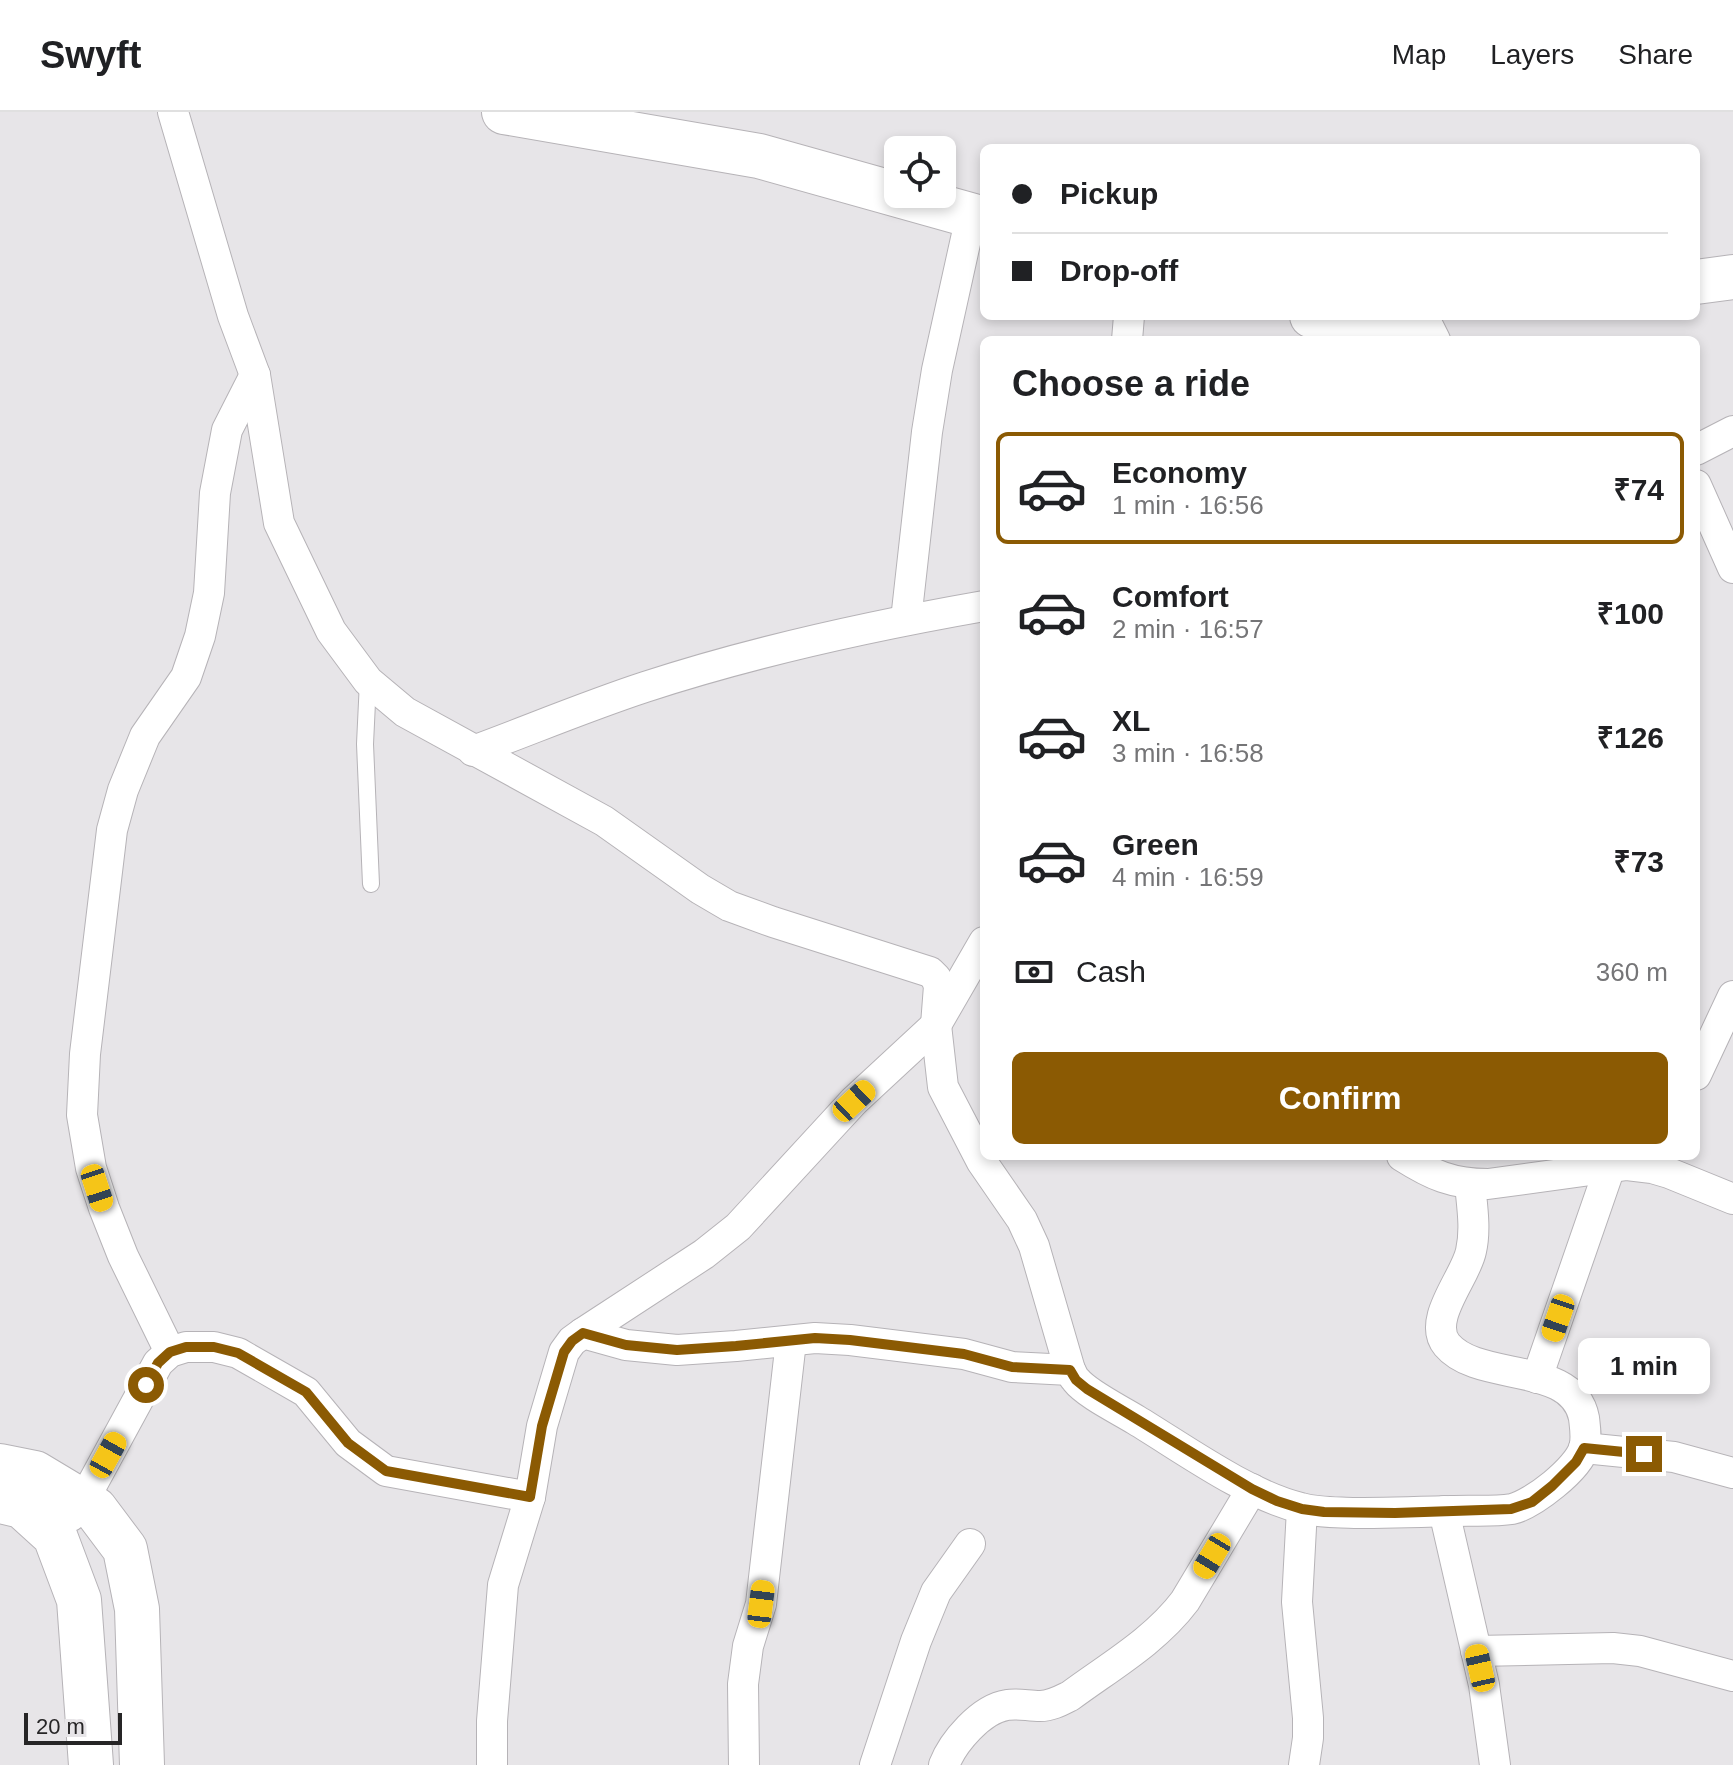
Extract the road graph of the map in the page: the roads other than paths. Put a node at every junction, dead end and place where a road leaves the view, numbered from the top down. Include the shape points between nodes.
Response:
1 (173, 112) edge
2 (504, 112) edge
3 (978, 217) edge
4 (1733, 277) edge
5 (1700, 281) edge
6 (1326, 320) edge
7 (1397, 320) edge
8 (255, 375) junction
9 (1733, 431) edge
10 (1700, 448) edge
11 (1700, 494) edge
12 (1733, 568) edge
13 (980, 607) edge
14 (906, 620) junction
15 (368, 681) junction
16 (473, 751) junction
17 (371, 884) dead end
18 (980, 949) edge
19 (1733, 996) edge
20 (936, 1025) junction
21 (1700, 1066) edge
22 (980, 1158) edge
23 (981, 1160) edge
24 (1408, 1160) edge
25 (1655, 1162) edge
26 (1610, 1167) junction
27 (1470, 1184) junction
28 (1733, 1199) edge
29 (583, 1333) junction
30 (791, 1341) junction
31 (158, 1366) junction
32 (1070, 1370) junction
33 (1537, 1378) junction
34 (1584, 1448) junction
35 (0, 1466) edge
36 (1733, 1473) edge
37 (1252, 1489) junction
38 (530, 1497) junction
39 (0, 1501) edge
40 (83, 1501) junction
41 (1302, 1509) junction
42 (1444, 1511) junction
43 (55, 1536) junction
44 (970, 1544) dead end
45 (1476, 1651) junction
46 (1733, 1676) edge
47 (91, 1765) edge
48 (142, 1765) edge
49 (492, 1765) edge
50 (744, 1765) edge
51 (875, 1765) edge
52 (944, 1765) edge
53 (1304, 1765) edge
54 (1495, 1765) edge

1 - 8 street
2 - 3 street via 759,156
3 - 14 street via 937,370
4 - 5 street
6 - 7 street
8 - 15 street via 279,523 331,631
8 - 31 street via 227,430 200,636 186,677 145,736 112,830 85,1054 82,1115 91,1168
9 - 10 street
11 - 12 street
13 - 14 street
14 - 16 street via 645,687
15 - 16 street via 405,712
15 - 17 lane
16 - 20 street via 604,821 729,906 930,972 939,986
18 - 20 street
19 - 21 street
20 - 22 street via 943,1087
20 - 29 street via 854,1101 738,1227
23 - 32 street via 1034,1246
24 - 27 street via 1429,1173
25 - 26 street
25 - 28 street
26 - 27 street
26 - 33 street
27 - 33 street via 1471,1255 1440,1329 1445,1343 1470,1361
29 - 30 street via 626,1345 677,1350
29 - 38 street via 564,1352 542,1426
30 - 32 street via 850,1340 964,1354 1012,1367
30 - 50 street via 761,1604 745,1671
31 - 38 street via 186,1347 238,1353 306,1392 348,1443 386,1471
31 - 40 street
32 - 37 street via 1087,1389
33 - 34 street via 1574,1396 1583,1412
34 - 36 street via 1674,1457
34 - 42 street via 1532,1502 1511,1509
35 - 40 street via 35,1473
37 - 41 street
37 - 52 street via 1185,1601 1157,1632 1057,1703 1002,1705 989,1711 960,1737
38 - 49 street via 503,1585
39 - 43 street via 22,1506
40 - 43 street
40 - 48 street via 125,1549 137,1609
41 - 42 street
41 - 53 street via 1297,1602 1308,1718
42 - 45 street
43 - 47 street via 79,1600
44 - 51 street via 936,1592
45 - 46 street via 1613,1648
45 - 54 street

